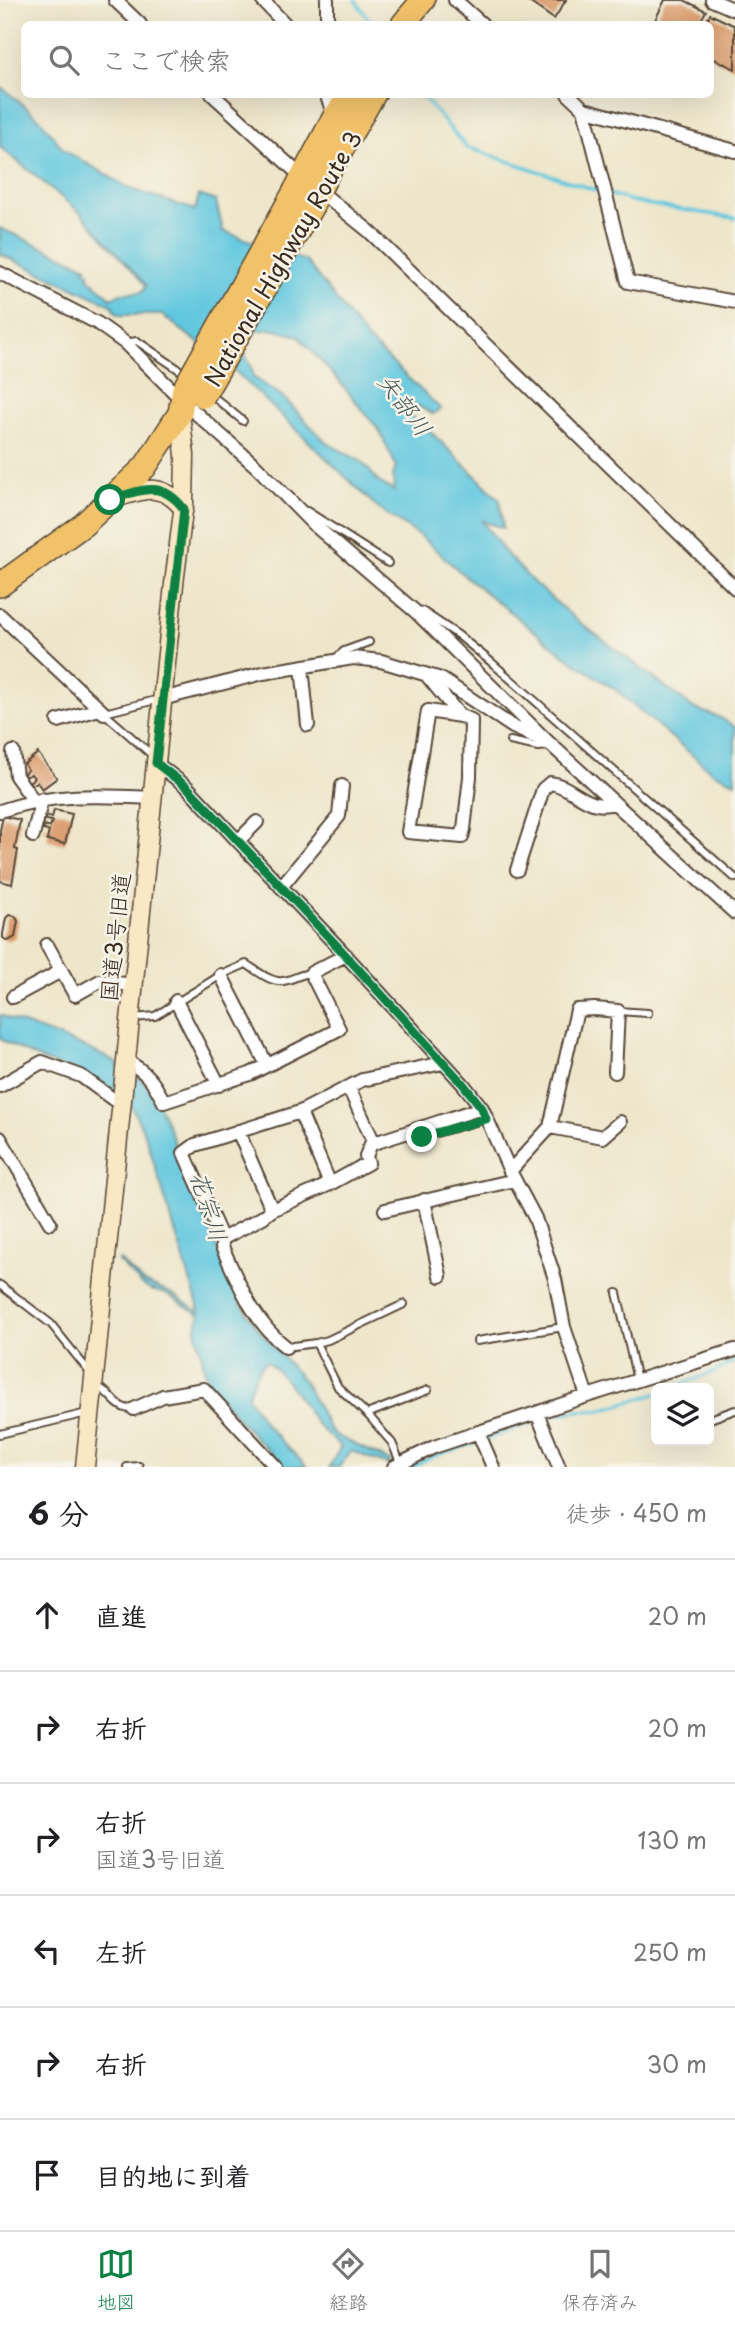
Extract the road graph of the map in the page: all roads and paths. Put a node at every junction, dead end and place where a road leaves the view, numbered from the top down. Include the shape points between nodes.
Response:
1 (116, 0) edge
2 (262, 0) edge
3 (327, 0) edge
4 (425, 0) edge
5 (455, 0) edge
6 (712, 0) edge
7 (735, 10) edge
8 (137, 21) edge
9 (282, 21) edge
10 (327, 21) edge
11 (406, 21) edge
12 (414, 21) edge
13 (479, 21) edge
14 (216, 98) edge
15 (327, 98) edge
16 (348, 98) edge
17 (372, 98) edge
18 (573, 98) edge
19 (584, 108) junction
20 (334, 118) junction
21 (353, 132) junction
22 (735, 151) edge
23 (308, 191) junction
24 (0, 273) edge
25 (735, 302) edge
26 (125, 343) junction
27 (188, 401) junction
28 (243, 421) dead end
29 (289, 499) junction
30 (110, 500) junction
31 (184, 509) junction
32 (388, 563) dead end
33 (0, 586) edge
34 (735, 588) edge
35 (417, 613) junction
36 (0, 615) edge
37 (369, 642) dead end
38 (331, 662) junction
39 (302, 667) junction
40 (428, 677) junction
41 (162, 699) junction
42 (102, 711) junction
43 (460, 716) junction
44 (58, 721) dead end
45 (308, 725) dead end
46 (510, 741) dead end
47 (550, 744) junction
48 (13, 752) dead end
49 (157, 761) junction
50 (342, 786) dead end
51 (153, 798) junction
52 (38, 800) junction
53 (612, 803) junction
54 (340, 809) junction
55 (0, 811) edge
56 (325, 811) dead end
57 (257, 822) dead end
58 (33, 836) dead end
59 (237, 841) junction
60 (517, 870) dead end
61 (735, 878) edge
62 (281, 887) junction
63 (735, 913) edge
64 (47, 945) dead end
65 (346, 956) junction
66 (61, 971) junction
67 (311, 974) junction
68 (221, 975) junction
69 (133, 985) junction
70 (13, 997) dead end
71 (176, 1001) junction
72 (618, 1011) junction
73 (648, 1013) dead end
74 (130, 1018) junction
75 (125, 1062) junction
76 (443, 1063) junction
77 (267, 1065) junction
78 (615, 1072) dead end
79 (219, 1085) junction
80 (0, 1086) edge
81 (349, 1088) junction
82 (121, 1103) junction
83 (300, 1112) junction
84 (484, 1114) junction
85 (620, 1122) dead end
86 (551, 1127) junction
87 (238, 1132) junction
88 (422, 1137) dead end
89 (0, 1138) edge
90 (374, 1143) junction
91 (513, 1176) junction
92 (330, 1184) junction
93 (424, 1200) junction
94 (272, 1210) junction
95 (385, 1210) dead end
96 (50, 1223) dead end
97 (222, 1239) junction
98 (440, 1276) dead end
99 (0, 1285) edge
100 (617, 1293) dead end
101 (404, 1304) dead end
102 (564, 1327) junction
103 (477, 1340) dead end
104 (316, 1343) junction
105 (286, 1347) joint
106 (735, 1350) edge
107 (637, 1381) junction
108 (94, 1382) junction
109 (428, 1390) dead end
110 (587, 1396) junction
111 (134, 1409) joint
112 (735, 1410) edge
113 (91, 1412) junction
114 (537, 1413) junction
115 (367, 1414) junction
116 (714, 1418) edge
117 (478, 1432) junction
118 (0, 1434) edge
119 (397, 1464) edge
120 (139, 1466) edge
121 (85, 1467) edge
122 (127, 1467) edge
123 (276, 1467) edge
124 (494, 1467) edge
125 (559, 1467) edge

1 - 8 street
2 - 9 street
3 - 10 street
4 - 11 highway
4 - 12 highway
5 - 13 street
6 - 7 street
14 - 23 street
15 - 20 street
16 - 20 highway, National Highway Route 3
17 - 21 highway, National Highway Route 3
18 - 19 street
19 - 22 street
19 - 25 street via 628,282
20 - 21 street
20 - 23 highway, National Highway Route 3
21 - 23 highway, National Highway Route 3
23 - 27 highway, National Highway Route 3, bridge
23 - 34 street via 369,231
24 - 26 street via 97,323
26 - 27 street
26 - 28 lane via 136,341 178,367
27 - 29 street
27 - 30 highway, National Highway Route 3 via 145,467
27 - 31 street, 国道3号旧道
29 - 32 lane
29 - 35 street
30 - 31 street via 156,489 174,497
30 - 33 highway, National Highway Route 3
31 - 41 street, 国道3号旧道
35 - 47 street
35 - 61 lane via 421,610 490,661
36 - 42 street
37 - 38 lane via 344,651
38 - 39 street
38 - 40 street via 381,661
39 - 41 street
39 - 45 street
40 - 43 street
40 - 47 street via 440,679 513,727
41 - 42 lane
41 - 49 street, 国道3号旧道
42 - 44 street
42 - 49 lane
43 - 43 street via 471,720 463,837 408,832 428,711
46 - 47 lane via 538,747
47 - 53 street
48 - 52 street via 16,776
49 - 51 street, 国道3号旧道
49 - 59 street
50 - 54 street
51 - 52 street via 96,795
51 - 69 street, 国道3号旧道
52 - 55 street
52 - 58 street
53 - 60 street via 597,805 559,783 550,783 543,789
53 - 63 street
54 - 56 street
54 - 62 street
57 - 59 street
59 - 62 street
62 - 65 street
64 - 66 street
65 - 67 street
65 - 76 street
66 - 69 street via 75,995 100,981
66 - 70 street
67 - 68 lane via 275,981 246,964
67 - 77 street via 339,1029
68 - 71 lane
68 - 77 street
69 - 74 street, 国道3号旧道
71 - 74 lane via 155,1016
71 - 79 street
72 - 73 lane
72 - 78 street
72 - 86 street via 578,1004
74 - 75 street, 国道3号旧道
75 - 79 street via 138,1066 164,1102
75 - 82 street, 国道3号旧道
76 - 81 street via 371,1078
76 - 84 street
77 - 79 street
80 - 82 street via 42,1062 80,1076
81 - 83 street
81 - 90 street
82 - 108 street, 国道3号旧道
83 - 87 street
83 - 92 street
84 - 88 lane
84 - 90 street
84 - 91 street
85 - 86 street via 603,1137
86 - 91 street
87 - 94 street
87 - 97 street via 184,1153
89 - 96 street
90 - 92 street via 366,1156 368,1163
91 - 93 street
91 - 102 street via 535,1218 555,1279
92 - 94 street
93 - 95 street
93 - 98 street
94 - 97 street
97 - 105 street via 256,1316
99 - 108 lane via 51,1325
100 - 107 lane
101 - 104 lane
102 - 103 lane
102 - 110 street
104 - 105 lane
104 - 115 lane via 338,1387
106 - 107 street
107 - 110 street
108 - 111 lane via 122,1408
108 - 113 street, 国道3号旧道
109 - 115 lane
110 - 114 street
111 - 123 street via 163,1396 204,1389
112 - 116 lane
113 - 118 lane
113 - 121 street, 国道3号旧道
114 - 117 street
114 - 125 street
115 - 119 lane via 392,1443
117 - 119 street
117 - 124 street
120 - 122 lane

